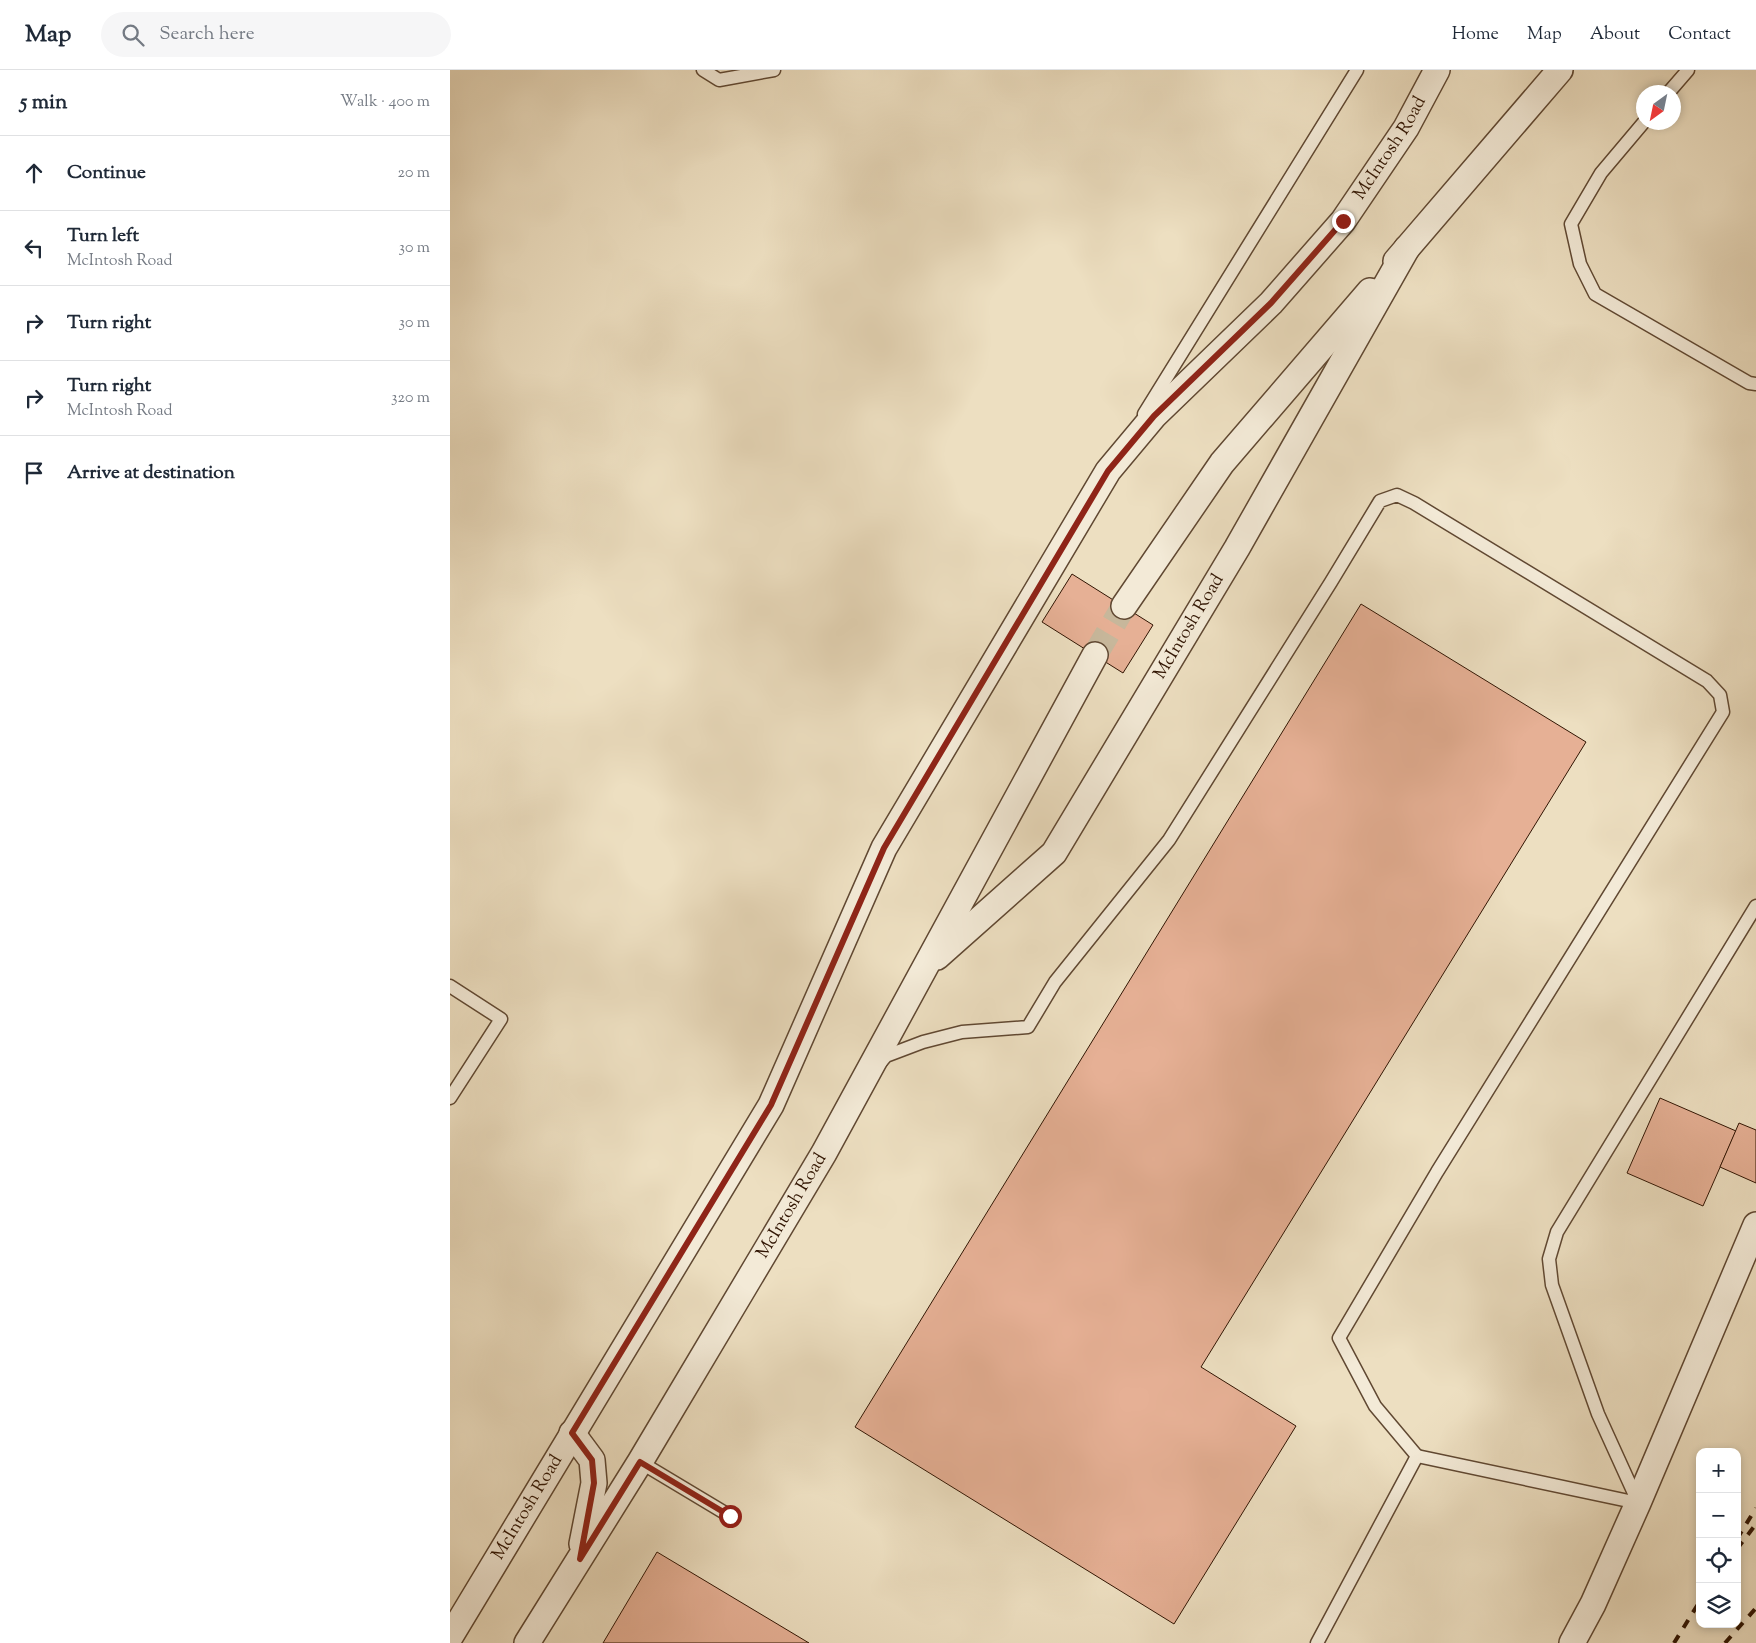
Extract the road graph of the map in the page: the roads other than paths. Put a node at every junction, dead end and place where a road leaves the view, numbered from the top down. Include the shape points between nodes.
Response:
1 (703, 70) edge
2 (774, 70) edge
3 (1357, 70) edge
4 (1437, 70) edge
5 (1560, 70) edge
6 (1688, 70) edge
7 (1675, 85) edge
8 (1637, 130) edge
9 (1407, 248) junction
10 (1756, 384) edge
11 (1108, 471) junction
12 (1124, 606) tunnel mouth
13 (1095, 655) tunnel mouth
14 (1756, 906) edge
15 (924, 969) junction
16 (450, 986) edge
17 (866, 1076) junction
18 (450, 1098) edge
19 (1756, 1225) edge
20 (572, 1433) junction
21 (1417, 1456) junction
22 (640, 1462) junction
23 (1638, 1503) junction
24 (730, 1516) dead end
25 (580, 1559) junction
26 (450, 1637) edge
27 (527, 1643) edge
28 (1317, 1643) edge
29 (1572, 1643) edge

1 - 2 lane via 719,80
3 - 11 lane
4 - 11 street, McIntosh Road via 1406,128 1343,221 1271,303 1154,416
5 - 9 street, McIntosh Road
6 - 7 lane
8 - 10 lane via 1601,173 1571,224 1580,264 1595,294 1749,383
9 - 12 street, McIntosh Road via 1222,463
9 - 15 street, McIntosh Road via 1237,548 1054,853
11 - 20 street, McIntosh Road via 884,848 771,1105
13 - 15 street, McIntosh Road
14 - 23 lane via 1557,1232 1549,1259 1552,1285 1598,1414
15 - 17 street, McIntosh Road
16 - 18 lane via 501,1019
17 - 21 lane via 886,1056 923,1042 962,1032 1028,1027 1055,982 1169,840 1380,501 1397,495 1414,503 1707,682 1720,695 1723,712 1436,1172 1338,1338 1375,1406
17 - 22 street, McIntosh Road
19 - 23 street
20 - 25 street via 592,1460 594,1483
20 - 26 street, McIntosh Road
21 - 23 lane
21 - 28 lane
22 - 24 lane
22 - 25 street, McIntosh Road
23 - 29 street
25 - 27 street, McIntosh Road

